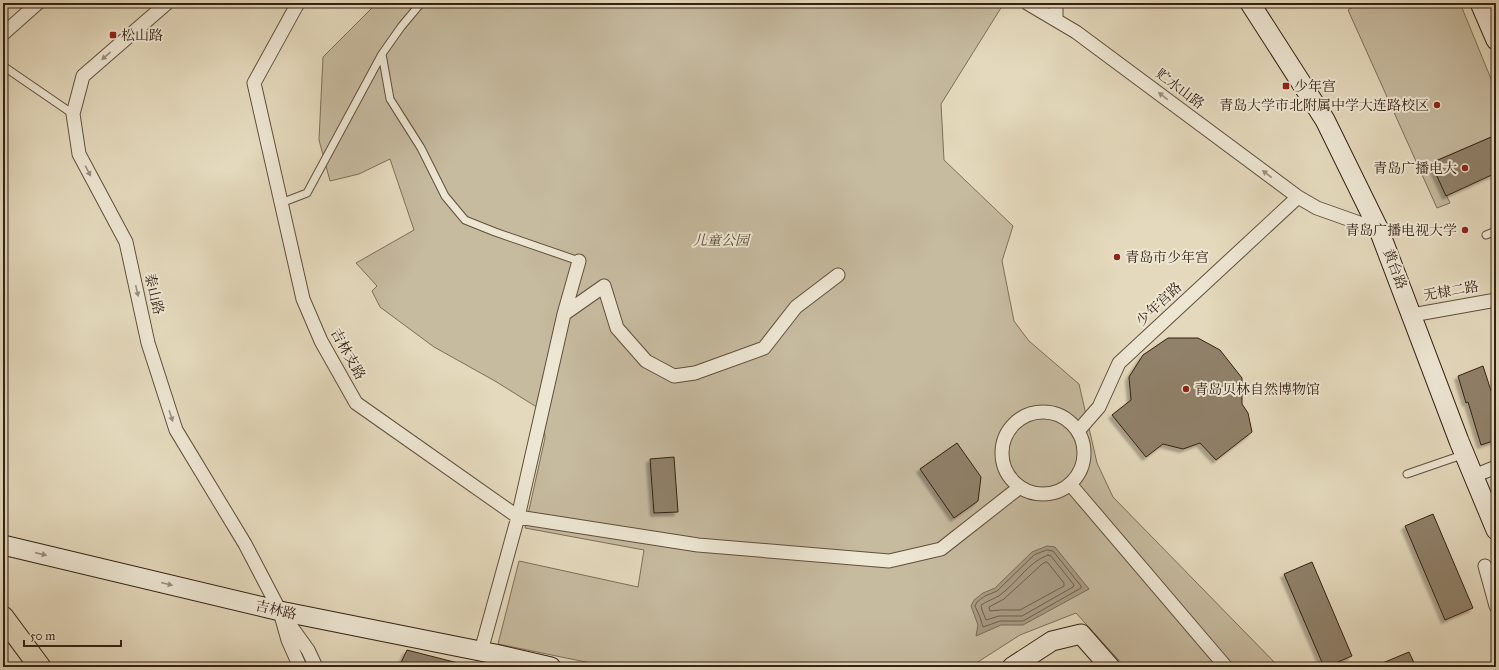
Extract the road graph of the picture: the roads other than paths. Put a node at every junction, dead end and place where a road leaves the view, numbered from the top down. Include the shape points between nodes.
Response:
1 (38, 3) edge
2 (168, 3) edge
3 (298, 3) edge
4 (421, 3) edge
5 (1027, 3) edge
6 (1056, 3) edge
7 (1250, 3) edge
8 (1480, 3) edge
9 (1056, 20) junction
10 (3, 34) edge
11 (1496, 40) edge
12 (382, 54) junction
13 (3, 66) edge
14 (73, 114) junction
15 (1298, 198) junction
16 (281, 204) junction
17 (1379, 230) junction
18 (1496, 231) edge
19 (1486, 235) dead end
20 (579, 261) joint
21 (838, 275) dead end
22 (1496, 300) edge
23 (564, 314) junction
24 (1412, 315) junction
25 (1078, 431) junction
26 (1465, 454) junction
27 (1496, 467) edge
28 (1406, 474) dead end
29 (1474, 476) junction
30 (1070, 484) junction
31 (1020, 487) junction
32 (518, 516) junction
33 (1496, 530) edge
34 (3, 545) edge
35 (1485, 566) dead end
36 (1496, 606) edge
37 (280, 611) junction
38 (3, 617) edge
39 (3, 641) edge
40 (481, 651) junction
41 (22, 667) edge
42 (40, 667) edge
43 (300, 667) edge
44 (316, 667) edge
45 (550, 667) edge
46 (1012, 667) edge
47 (1110, 667) edge
48 (1226, 667) edge

1 - 10 street
2 -> 14 street, 泰山路 via 83,76
3 - 16 street, 吉林支路 via 254,83
4 - 12 lane
5 - 9 street, 贮水山路
6 - 9 street
7 - 17 street, 黄台路 via 1325,120
8 - 11 street
15 -> 9 street, 贮水山路 via 1076,32
12 - 16 lane via 307,193
12 - 20 lane via 390,99 421,148 445,196 465,220
13 - 14 lane
14 -> 37 street, 泰山路 via 79,154 126,242 148,343 176,430 245,544
15 - 17 street, 贮水山路 via 1317,208
15 - 25 street, 少年宫路 via 1119,363 1099,408
16 - 32 street, 吉林支路 via 303,299 321,341 356,403
17 - 24 street, 黄台路
18 - 19 lane
20 - 23 street
21 - 23 street via 796,307 764,348 695,373 674,376 646,362 617,328 604,286
22 - 24 street, 无棣二路
23 - 32 street
24 - 26 street, 黄台路
25 - 30 street via 1084,453 1082,465
25 - 31 street via 1057,414 1044,412 1031,414 1009,429 1002,454 1004,467
26 - 28 lane
26 - 29 street, 黄台路
27 - 29 street
29 - 33 street, 黄台路
30 - 31 street via 1046,494 1032,493
30 - 48 street
31 - 32 street via 941,549 889,561 698,545
32 - 40 street
34 -> 37 street, 吉林路
35 - 36 street
37 - 40 street, 吉林路
37 - 43 street, 泰山路 via 288,640
37 - 44 street, 泰山路 via 308,650
38 - 42 main road
39 - 41 main road
40 - 45 street, 吉林路
46 - 47 street via 1052,641 1081,634

